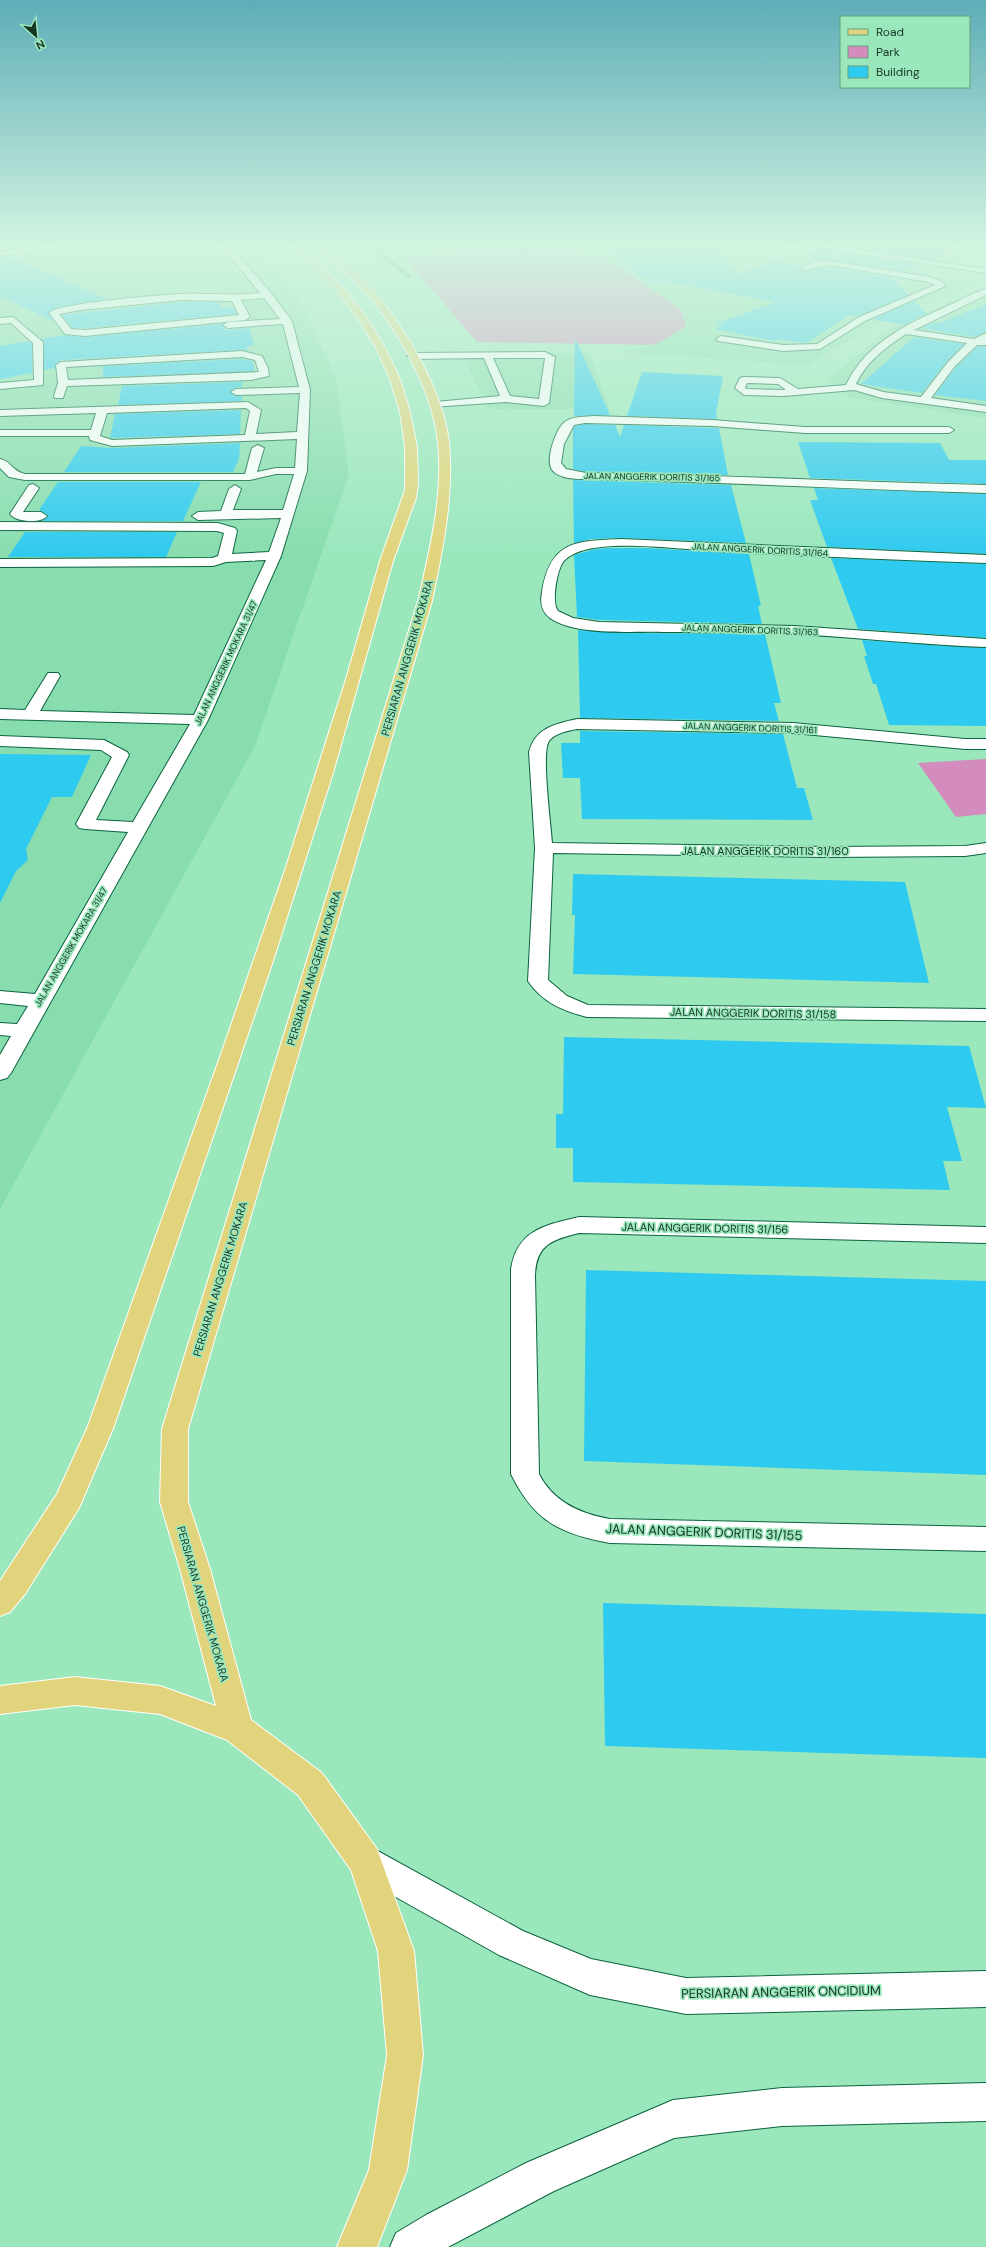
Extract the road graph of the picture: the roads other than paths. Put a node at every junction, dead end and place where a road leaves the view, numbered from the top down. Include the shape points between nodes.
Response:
1 (38, 348) edge
2 (294, 348) edge
3 (380, 348) edge
4 (407, 348) edge
5 (788, 348) edge
6 (813, 348) edge
7 (881, 348) edge
8 (967, 348) edge
9 (412, 356) junction
10 (488, 357) junction
11 (39, 383) junction
12 (63, 383) junction
13 (106, 383) junction
14 (0, 386) edge
15 (854, 387) junction
16 (305, 390) junction
17 (227, 392) dead end
18 (794, 392) dead end
19 (102, 395) dead end
20 (59, 396) junction
21 (73, 396) dead end
22 (506, 399) junction
23 (924, 400) junction
24 (435, 405) junction
25 (986, 409) edge
26 (102, 410) junction
27 (33, 412) junction
28 (0, 413) edge
29 (949, 430) dead end
30 (0, 432) edge
31 (25, 433) junction
32 (94, 433) junction
33 (303, 435) junction
34 (250, 438) junction
35 (258, 448) dead end
36 (0, 462) edge
37 (301, 471) junction
38 (250, 477) junction
39 (33, 488) dead end
40 (235, 489) dead end
41 (986, 489) edge
42 (226, 514) junction
43 (288, 514) junction
44 (0, 526) edge
45 (274, 556) junction
46 (224, 558) junction
47 (986, 559) edge
48 (0, 563) edge
49 (551, 579) joint
50 (986, 642) edge
51 (52, 676) dead end
52 (0, 714) edge
53 (30, 714) junction
54 (200, 720) junction
55 (0, 741) edge
56 (986, 744) edge
57 (138, 828) junction
58 (544, 848) junction
59 (986, 848) edge
60 (0, 997) edge
61 (41, 1001) junction
62 (986, 1015) edge
63 (0, 1029) edge
64 (23, 1031) junction
65 (0, 1073) edge
66 (986, 1235) edge
67 (523, 1346) joint
68 (986, 1539) edge
69 (0, 1603) edge
70 (0, 1700) edge
71 (238, 1730) junction
72 (365, 1861) junction
73 (986, 1989) edge
74 (986, 2102) edge
75 (358, 2247) edge
76 (410, 2247) edge

1 - 11 street
2 - 16 street, JALAN ANGGERIK MOKARA 31/47
3 - 69 main road via 399,388 407,414 412,487 392,545 316,807 102,1426 69,1500 15,1585
4 - 9 main road, PERSIARAN ANGGERIK MOKARA
5 - 6 street
7 - 15 street via 859,365 852,378 851,384
8 - 23 street
9 - 10 street
9 - 24 main road, PERSIARAN ANGGERIK MOKARA
10 - 22 street
10 - 22 street via 550,357 544,404
11 - 14 street
11 - 20 street via 42,397
12 - 13 street
12 - 13 street via 61,365 242,354 260,358 265,374 251,377
12 - 20 street
13 - 19 street
15 - 18 street
15 - 23 street via 873,393
16 - 17 street
16 - 33 street, JALAN ANGGERIK MOKARA 31/47
20 - 21 street
22 - 24 street
23 - 25 street
24 - 71 main road, PERSIARAN ANGGERIK MOKARA via 443,441 443,486 439,542 425,601 175,1429 174,1502
26 - 27 street
26 - 32 street
26 - 34 street via 248,405 256,410
27 - 28 street
27 - 31 street
29 - 41 street, JALAN ANGGERIK DORITIS 31/165 via 805,430 712,423 594,419 577,421 565,427 555,460 561,471 586,476 740,479 798,484
30 - 31 street
31 - 32 street
32 - 34 street via 97,440 112,443
33 - 34 street
33 - 37 street, JALAN ANGGERIK MOKARA 31/47
35 - 38 street
36 - 38 street via 13,475 25,477
37 - 38 street via 276,471
37 - 43 street, JALAN ANGGERIK MOKARA 31/47
39 - 42 street via 16,514
40 - 42 street
42 - 43 street
43 - 45 street, JALAN ANGGERIK MOKARA 31/47
44 - 46 street via 218,526 231,531
45 - 46 street
45 - 54 street, JALAN ANGGERIK MOKARA 31/47
46 - 48 street via 214,562
47 - 49 street, JALAN ANGGERIK DORITIS 31/164 via 609,544 583,546 566,553 558,560
49 - 50 street, JALAN ANGGERIK DORITIS 31/163 via 548,609 558,617 572,622 599,626 794,630
51 - 53 street
52 - 53 street
53 - 54 street
54 - 57 street, JALAN ANGGERIK MOKARA 31/47
55 - 57 street via 104,745 121,755 85,824
56 - 58 street, JALAN ANGGERIK DORITIS 31/161 via 793,728 577,724 553,730 541,739 537,752
57 - 61 street, JALAN ANGGERIK MOKARA 31/47
58 - 59 street, JALAN ANGGERIK DORITIS 31/160 via 827,852 965,851
58 - 62 street, JALAN ANGGERIK DORITIS 31/158 via 538,981 547,992 567,1005 587,1011
60 - 61 street
61 - 64 street, JALAN ANGGERIK MOKARA 31/47
63 - 64 street
64 - 65 street, JALAN ANGGERIK MOKARA 31/47
66 - 67 street, JALAN ANGGERIK DORITIS 31/156 via 578,1226 563,1228 542,1236 528,1249 524,1268
67 - 68 street, JALAN ANGGERIK DORITIS 31/155 via 525,1474 530,1487 543,1502 564,1517 588,1528 610,1531
70 - 71 main road via 75,1691 160,1700
71 - 72 main road via 310,1784
72 - 73 street, PERSIARAN ANGGERIK ONCIDIUM via 511,1943 590,1977 686,1996
72 - 75 main road via 396,1951 405,2055 388,2170
74 - 76 street via 782,2107 673,2119 540,2178

